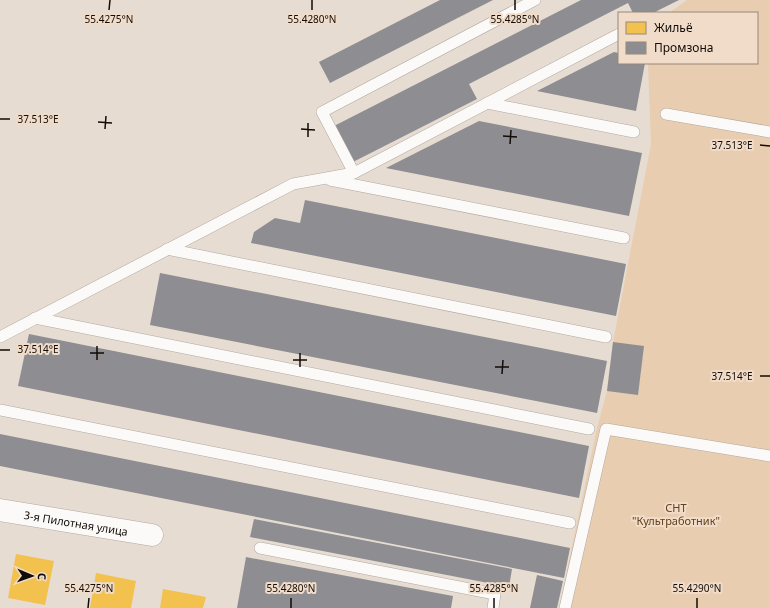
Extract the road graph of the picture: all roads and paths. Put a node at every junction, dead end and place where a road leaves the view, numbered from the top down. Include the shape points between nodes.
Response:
1 (535, 0) edge
2 (618, 35) edge
3 (487, 103) junction
4 (666, 114) dead end
5 (634, 132) dead end
6 (770, 132) edge
7 (354, 173) junction
8 (323, 178) junction
9 (624, 238) dead end
10 (167, 249) junction
11 (35, 318) junction
12 (606, 336) dead end
13 (0, 337) edge
14 (0, 410) edge
15 (589, 429) dead end
16 (770, 456) edge
17 (0, 510) edge
18 (570, 523) dead end
19 (152, 535) dead end
20 (260, 548) dead end
21 (492, 608) edge
22 (565, 608) edge

1 - 7 lane via 322,112
2 - 3 lane
3 - 5 lane
3 - 7 lane
4 - 6 lane
7 - 8 lane
8 - 9 lane
8 - 10 lane via 293,184
10 - 11 lane
10 - 12 lane
11 - 13 lane
11 - 15 lane
14 - 18 lane
16 - 22 lane via 606,429
17 - 19 street, 3-я Пилотная улица
20 - 21 lane via 495,594

